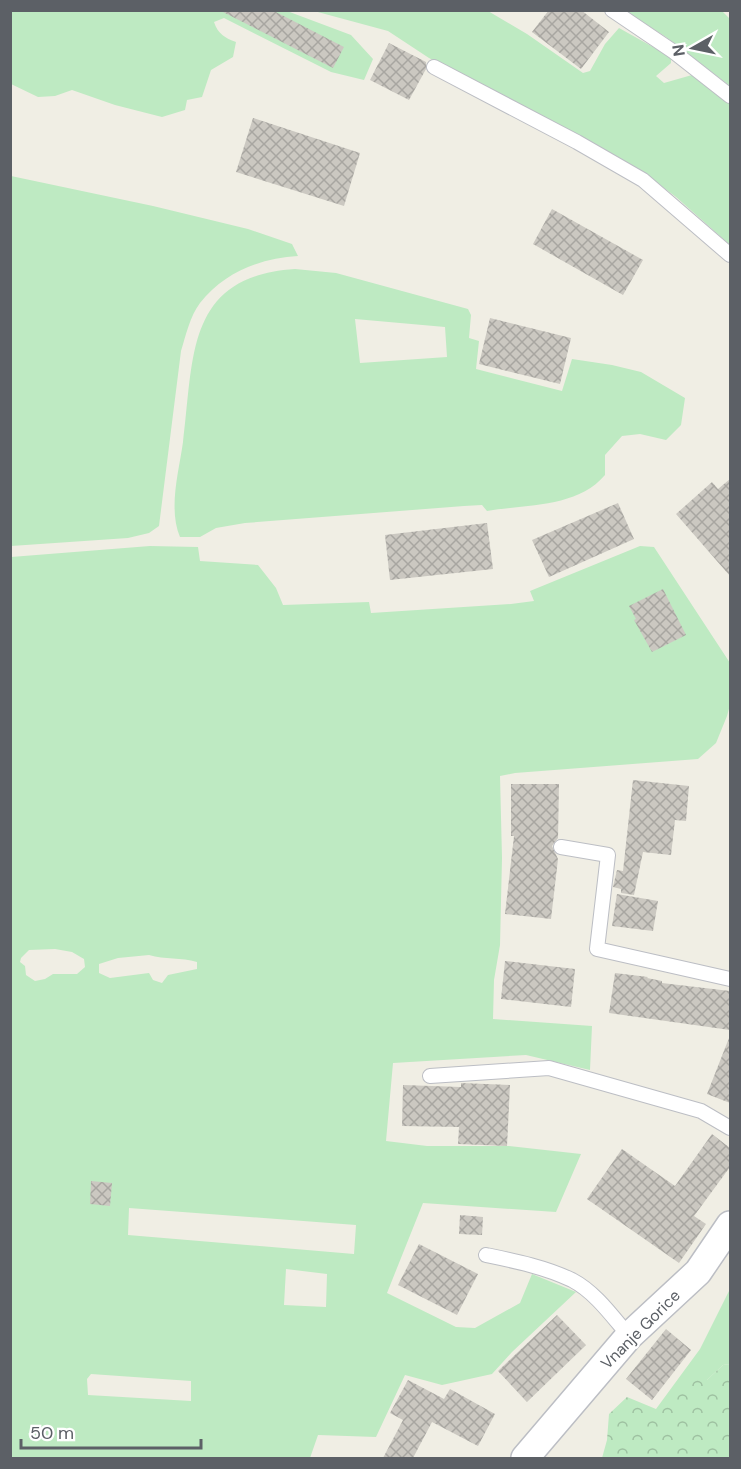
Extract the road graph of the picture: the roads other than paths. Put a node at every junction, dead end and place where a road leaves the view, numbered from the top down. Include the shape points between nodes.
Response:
1 (612, 10) edge
2 (434, 67) dead end
3 (730, 96) edge
4 (730, 255) edge
5 (561, 847) dead end
6 (730, 979) edge
7 (430, 1076) dead end
8 (730, 1128) edge
9 (730, 1225) edge
10 (486, 1255) dead end
11 (628, 1336) junction
12 (525, 1458) edge

1 - 3 lane
2 - 4 lane via 643,180
5 - 6 lane via 608,855 597,948
7 - 8 lane via 549,1068 701,1111
9 - 11 street, Vnanje Gorice via 698,1272
10 - 11 lane via 529,1264 573,1281 602,1304
11 - 12 street, Vnanje Gorice

